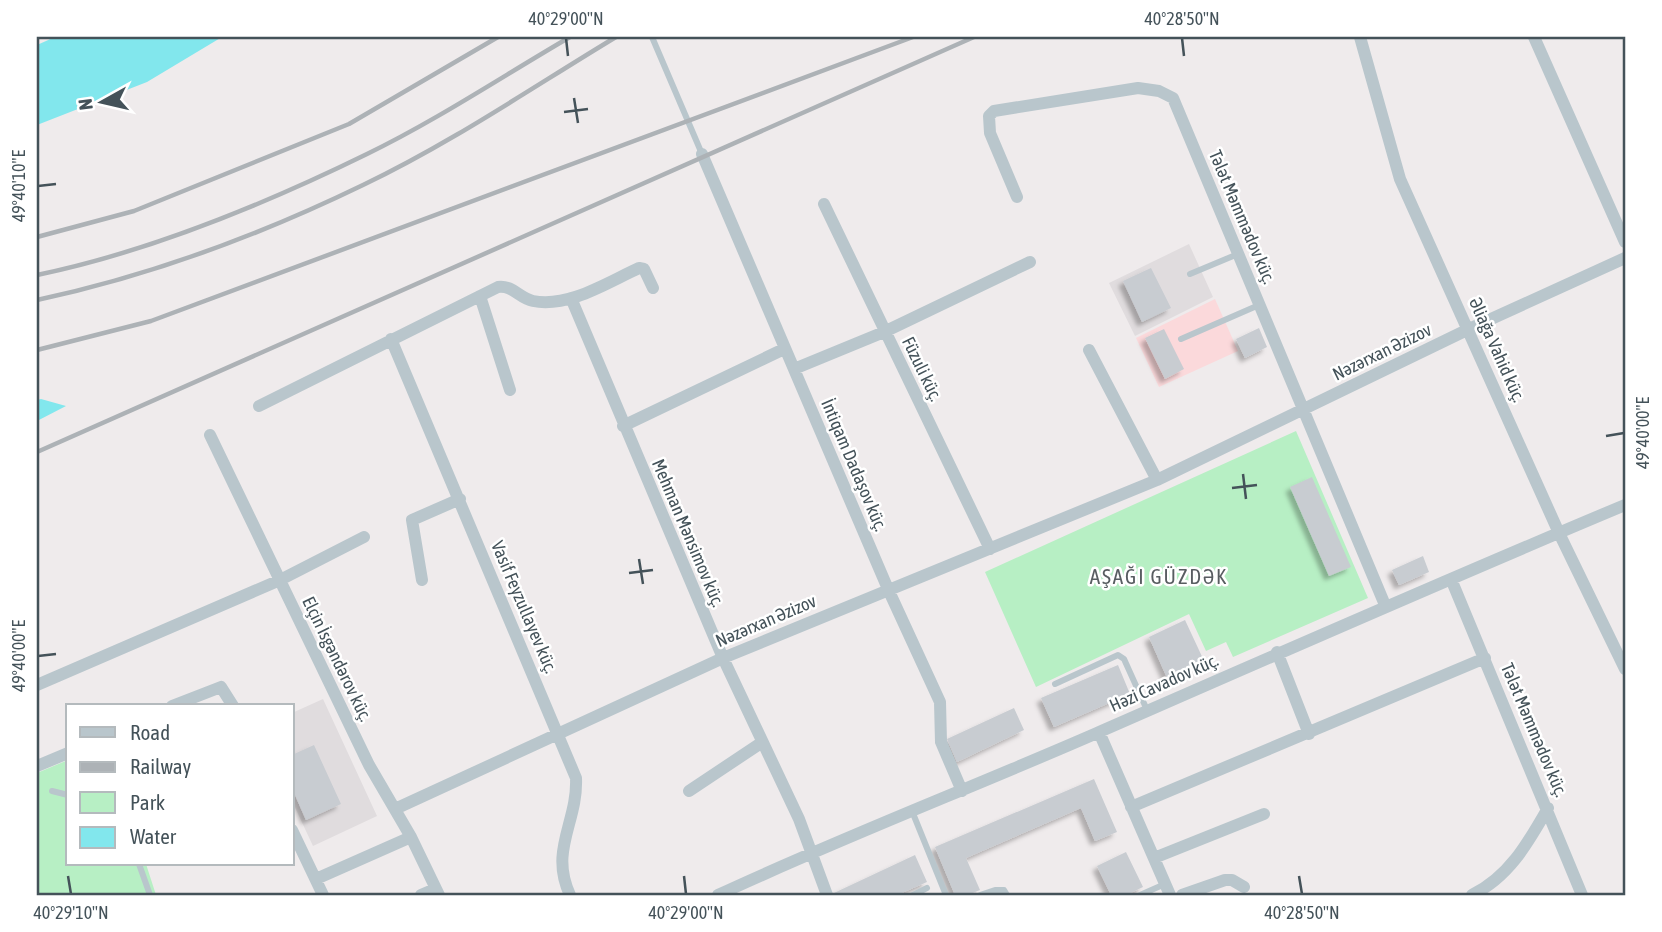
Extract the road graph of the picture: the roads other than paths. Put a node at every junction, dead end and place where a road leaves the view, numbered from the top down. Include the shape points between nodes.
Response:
1 (652, 37) edge
2 (1360, 37) edge
3 (1534, 37) edge
4 (702, 155) joint
5 (1017, 197) dead end
6 (824, 204) dead end
7 (1625, 242) edge
8 (1238, 254) junction
9 (1625, 258) edge
10 (1030, 262) dead end
11 (1190, 274) dead end
12 (653, 288) dead end
13 (480, 296) junction
14 (571, 298) junction
15 (1260, 304) junction
16 (1469, 329) junction
17 (884, 332) junction
18 (391, 339) junction
19 (1181, 339) dead end
20 (784, 349) junction
21 (1089, 350) dead end
22 (794, 369) junction
23 (510, 390) dead end
24 (259, 406) dead end
25 (1303, 410) junction
26 (623, 426) junction
27 (211, 435) dead end
28 (1157, 481) junction
29 (460, 499) junction
30 (1625, 505) edge
31 (1559, 533) junction
32 (364, 537) dead end
33 (990, 548) junction
34 (1451, 579) junction
35 (280, 580) junction
36 (422, 580) dead end
37 (888, 589) junction
38 (1385, 605) junction
39 (1277, 652) junction
40 (723, 658) junction
41 (1485, 658) junction
42 (1625, 669) edge
43 (1055, 684) dead end
44 (37, 685) edge
45 (177, 704) edge
46 (232, 704) edge
47 (1147, 710) junction
48 (1099, 732) junction
49 (558, 733) junction
50 (1309, 734) junction
51 (761, 743) junction
52 (66, 754) edge
53 (37, 766) edge
54 (52, 791) dead end
55 (689, 791) dead end
56 (962, 791) junction
57 (66, 794) edge
58 (1131, 807) junction
59 (395, 808) junction
60 (1548, 808) junction
61 (912, 811) junction
62 (1264, 814) dead end
63 (294, 834) edge
64 (411, 837) junction
65 (810, 852) junction
66 (1154, 858) junction
67 (140, 866) edge
68 (316, 878) junction
69 (1244, 887) dead end
70 (927, 888) dead end
71 (1167, 890) edge
72 (437, 892) edge
73 (150, 895) edge
74 (323, 895) edge
75 (421, 895) edge
76 (570, 895) edge
77 (718, 895) edge
78 (827, 895) edge
79 (913, 895) edge
80 (946, 895) edge
81 (980, 895) edge
82 (1007, 895) edge
83 (1140, 895) edge
84 (1182, 895) edge
85 (1472, 895) edge
86 (1582, 895) edge

1 - 4 lane
2 - 16 street, Əliağa Vahid küç. via 1400,179
3 - 7 street
4 - 20 street, İntiqam Dadaşov küç.
5 - 8 street, Tələt Məmmədov küç. via 990,133 989,116 995,111 1138,88 1159,91 1173,98
6 - 17 street, Füzuli küç.
8 - 11 lane
8 - 15 street, Tələt Məmmədov küç.
9 - 16 street, Nəzərxan Əzizov
10 - 17 street
12 - 14 street via 639,268
13 - 14 street via 505,286 536,302
13 - 18 street
13 - 23 street
14 - 26 street, Mehman Mənsimov küç.
15 - 19 lane
15 - 25 street, Tələt Məmmədov küç.
16 - 25 street, Nəzərxan Əzizov
16 - 31 street, Əliağa Vahid küç.
17 - 22 street
17 - 33 street, Füzuli küç.
18 - 24 street
18 - 29 street, Vasif Feyzullayev küç.
20 - 22 street, İntiqam Dadaşov küç.
20 - 26 street
21 - 28 street
22 - 37 street, İntiqam Dadaşov küç.
25 - 28 street, Nəzərxan Əzizov
25 - 38 street, Tələt Məmmədov küç.
26 - 40 street, Mehman Mənsimov küç.
27 - 35 street, Elçin İsgəndərov küç.
28 - 33 street, Nəzərxan Əzizov
29 - 36 street via 412,520
29 - 49 street, Vasif Feyzullayev küç.
30 - 31 street, Həzi Cavadov küç.
31 - 34 street, Həzi Cavadov küç.
31 - 42 street, Əliağa Vahid küç.
32 - 35 street
33 - 37 street, Nəzərxan Əzizov
34 - 38 street, Həzi Cavadov küç.
34 - 41 street, Tələt Məmmədov küç.
35 - 44 street
35 - 59 street, Elçin İsgəndərov küç. via 377,781
37 - 40 street, Nəzərxan Əzizov
37 - 56 street, İntiqam Dadaşov küç. via 940,702 941,742
38 - 39 street, Həzi Cavadov küç.
39 - 47 street, Həzi Cavadov küç.
39 - 50 street
40 - 49 street, Nəzərxan Əzizov
40 - 51 street, Mehman Mənsimov küç.
41 - 50 street
41 - 60 street, Tələt Məmmədov küç.
43 - 47 lane via 1118,655
45 - 46 street via 221,687
47 - 48 street, Həzi Cavadov küç.
48 - 56 street, Həzi Cavadov küç.
48 - 58 street
49 - 59 street, Nəzərxan Əzizov
49 - 76 street, Vasif Feyzullayev küç. via 576,778 577,797 561,862
50 - 58 street
51 - 55 street
51 - 65 street, Mehman Mənsimov küç.
52 - 53 street
54 - 57 lane
56 - 61 street, Həzi Cavadov küç.
58 - 66 street
59 - 64 street, Elçin İsgəndərov küç.
60 - 85 street via 1525,849 1493,884
60 - 86 street, Tələt Məmmədov küç.
61 - 65 street, Həzi Cavadov küç.
61 - 80 lane
62 - 66 street
63 - 68 street
64 - 68 street
64 - 72 street, Elçin İsgəndərov küç.
65 - 77 street, Həzi Cavadov küç.
65 - 78 street, Mehman Mənsimov küç.
66 - 71 street
67 - 73 lane
68 - 74 street
69 - 84 street via 1225,880
70 - 79 lane
71 - 83 lane
72 - 75 street
81 - 82 lane via 1004,890

